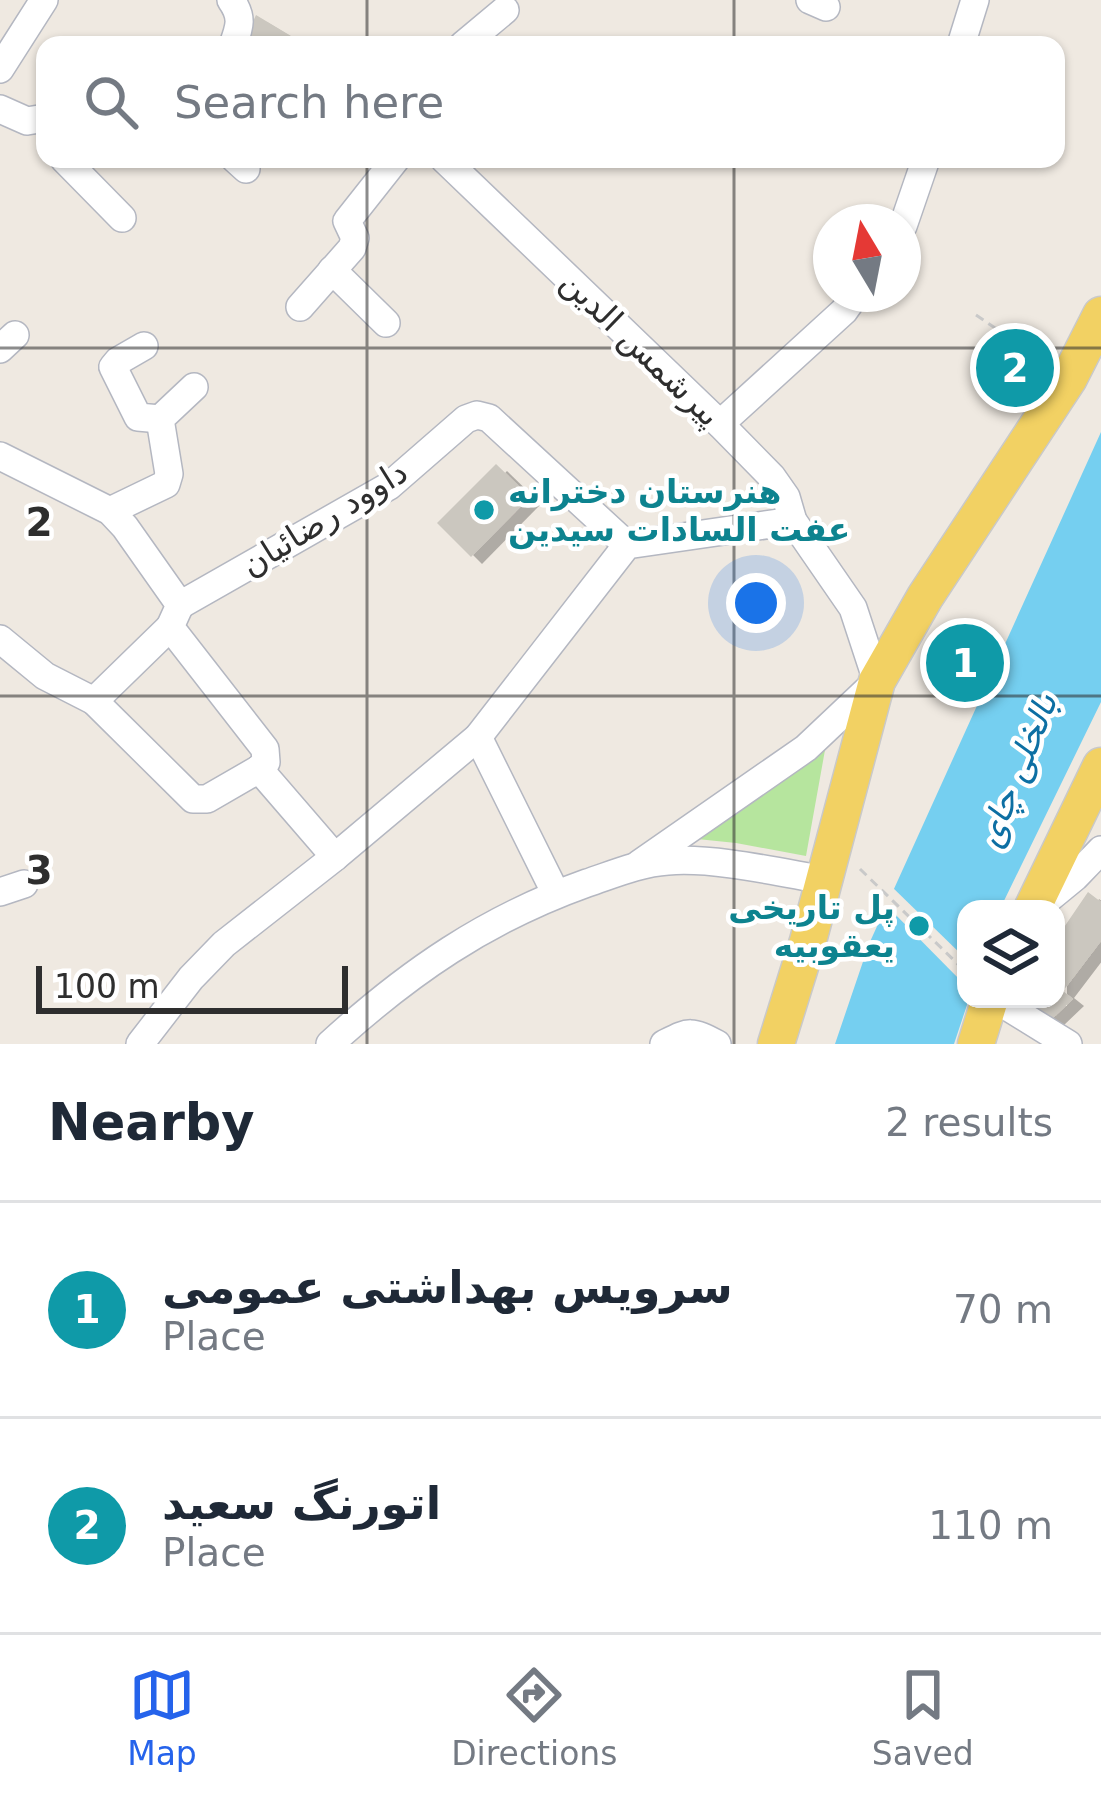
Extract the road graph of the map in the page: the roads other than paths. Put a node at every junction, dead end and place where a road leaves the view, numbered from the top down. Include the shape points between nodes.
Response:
1 (44, 0) edge
2 (231, 0) edge
3 (975, 0) edge
4 (505, 10) dead end
5 (236, 36) edge
6 (474, 36) edge
7 (965, 36) edge
8 (0, 69) edge
9 (0, 109) edge
10 (36, 125) edge
11 (73, 168) edge
12 (389, 168) edge
13 (453, 168) edge
14 (923, 168) edge
15 (911, 204) edge
16 (122, 218) dead end
17 (332, 270) junction
18 (300, 307) dead end
19 (843, 312) edge
20 (1101, 315) edge
21 (386, 323) dead end
22 (144, 346) dead end
23 (194, 387) dead end
24 (160, 419) junction
25 (720, 424) junction
26 (0, 455) edge
27 (110, 512) junction
28 (793, 521) junction
29 (627, 545) junction
30 (175, 616) junction
31 (0, 640) edge
32 (877, 681) junction
33 (94, 701) junction
34 (478, 737) junction
35 (1101, 766) edge
36 (259, 770) junction
37 (1101, 850) edge
38 (335, 857) junction
39 (829, 863) junction
40 (640, 865) junction
41 (556, 894) junction
42 (1038, 900) edge
43 (1046, 900) edge
44 (990, 1008) edge
45 (1008, 1008) edge
46 (140, 1044) edge
47 (330, 1044) edge
48 (664, 1044) edge
49 (717, 1044) edge
50 (776, 1044) edge
51 (976, 1044) edge
52 (1068, 1044) edge

1 - 8 street
2 - 5 street via 240,14
3 - 7 street
4 - 6 street
9 - 10 street
11 - 16 street
12 - 17 street via 347,221 355,242
13 - 25 street, پیرشمس الدین
14 - 15 street
17 - 18 street
17 - 21 street
19 - 25 street
20 - 32 main road
22 - 24 street via 113,367 139,418
23 - 24 street
24 - 27 street via 166,484
25 - 28 street, پیرشمس الدین via 772,477
26 - 27 street
27 - 30 street
28 - 29 street
28 - 32 street, پیرشمس الدین via 854,608
29 - 30 street, داوود رضائیان via 477,415 389,486
29 - 34 street
30 - 33 street
30 - 36 street via 265,749
31 - 33 street
32 - 39 main road
32 - 40 street via 806,748
33 - 36 street via 193,799
34 - 38 street
34 - 41 street
35 - 42 main road
36 - 38 street
37 - 43 street
38 - 46 street via 224,944
39 - 40 street
39 - 50 main road
40 - 41 street
41 - 47 street via 433,960
44 - 51 main road
45 - 52 street
48 - 49 street via 694,1032

